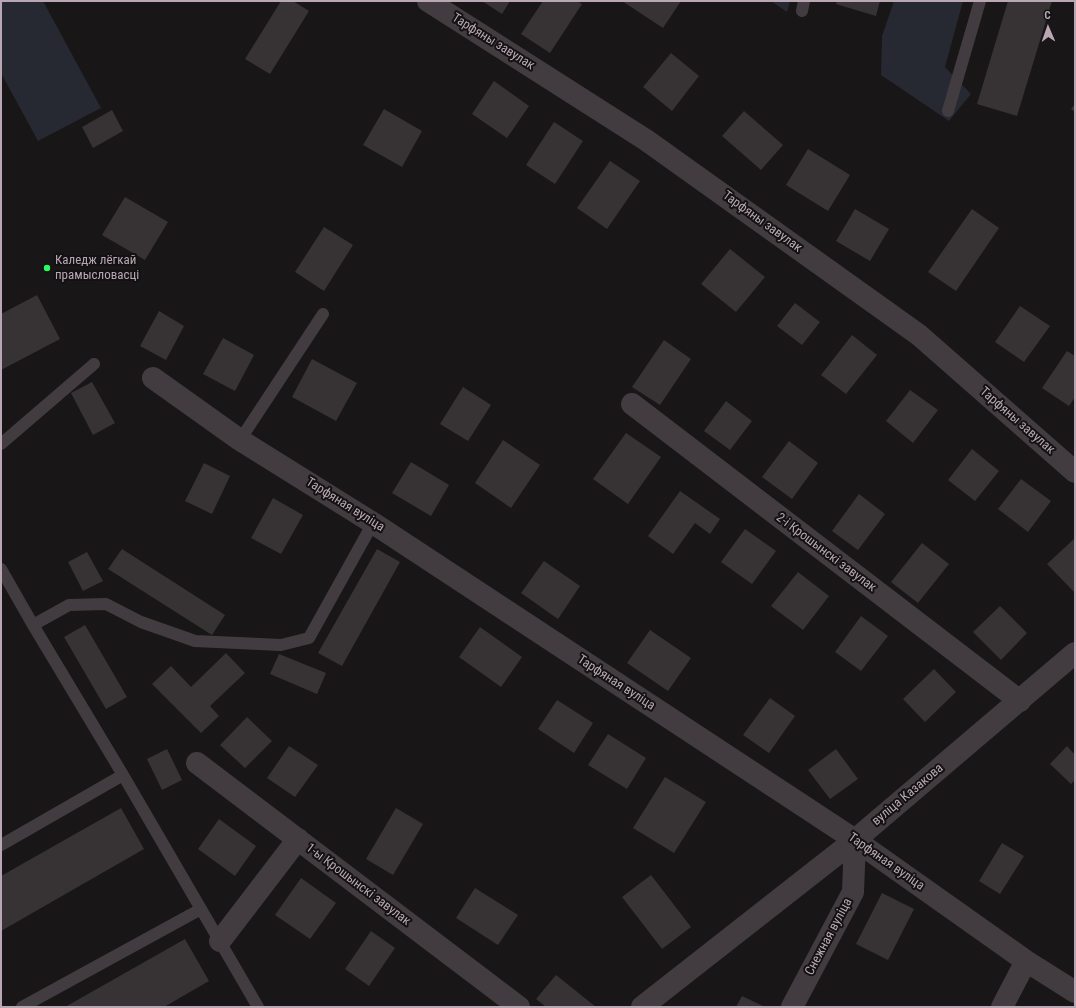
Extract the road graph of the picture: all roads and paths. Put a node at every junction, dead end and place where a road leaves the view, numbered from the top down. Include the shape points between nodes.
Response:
1 (428, 1) edge
2 (980, 1) edge
3 (948, 112) dead end
4 (323, 314) dead end
5 (94, 364) dead end
6 (153, 378) dead end
7 (632, 404) dead end
8 (240, 440) junction
9 (1, 444) edge
10 (1075, 472) edge
11 (373, 523) junction
12 (1, 569) edge
13 (33, 624) junction
14 (1075, 653) edge
15 (1020, 701) junction
16 (197, 763) dead end
17 (124, 775) junction
18 (298, 840) junction
19 (855, 840) junction
20 (1, 845) edge
21 (201, 909) junction
22 (220, 941) junction
23 (1026, 961) junction
24 (1075, 992) edge
25 (22, 1007) edge
26 (258, 1007) edge
27 (519, 1007) edge
28 (642, 1007) edge
29 (792, 1007) edge
30 (1002, 1007) edge

1 - 10 street, Тарфяны завулак via 646,140 919,335
2 - 3 lane
4 - 8 lane
5 - 9 lane
6 - 8 street, Тарфяная вуліца
7 - 15 street, 2-і Крошынскі завулак
8 - 11 street, Тарфяная вуліца
11 - 13 lane via 309,638 281,646 195,641 141,622 106,604 70,605
11 - 19 street, Тарфяная вуліца
12 - 13 lane
13 - 17 lane
14 - 15 street, вуліца Казакова
15 - 19 street, вуліца Казакова
16 - 18 street, 1-ы Крошынскі завулак
17 - 20 lane
17 - 21 lane
18 - 22 street
18 - 27 street, 1-ы Крошынскі завулак
19 - 23 street, Тарфяная вуліца
19 - 28 street, вуліца Казакова
19 - 29 street, Снежная вуліца via 853,892
21 - 22 lane
21 - 25 lane
22 - 26 lane
23 - 24 street, Тарфяная вуліца
23 - 30 street

